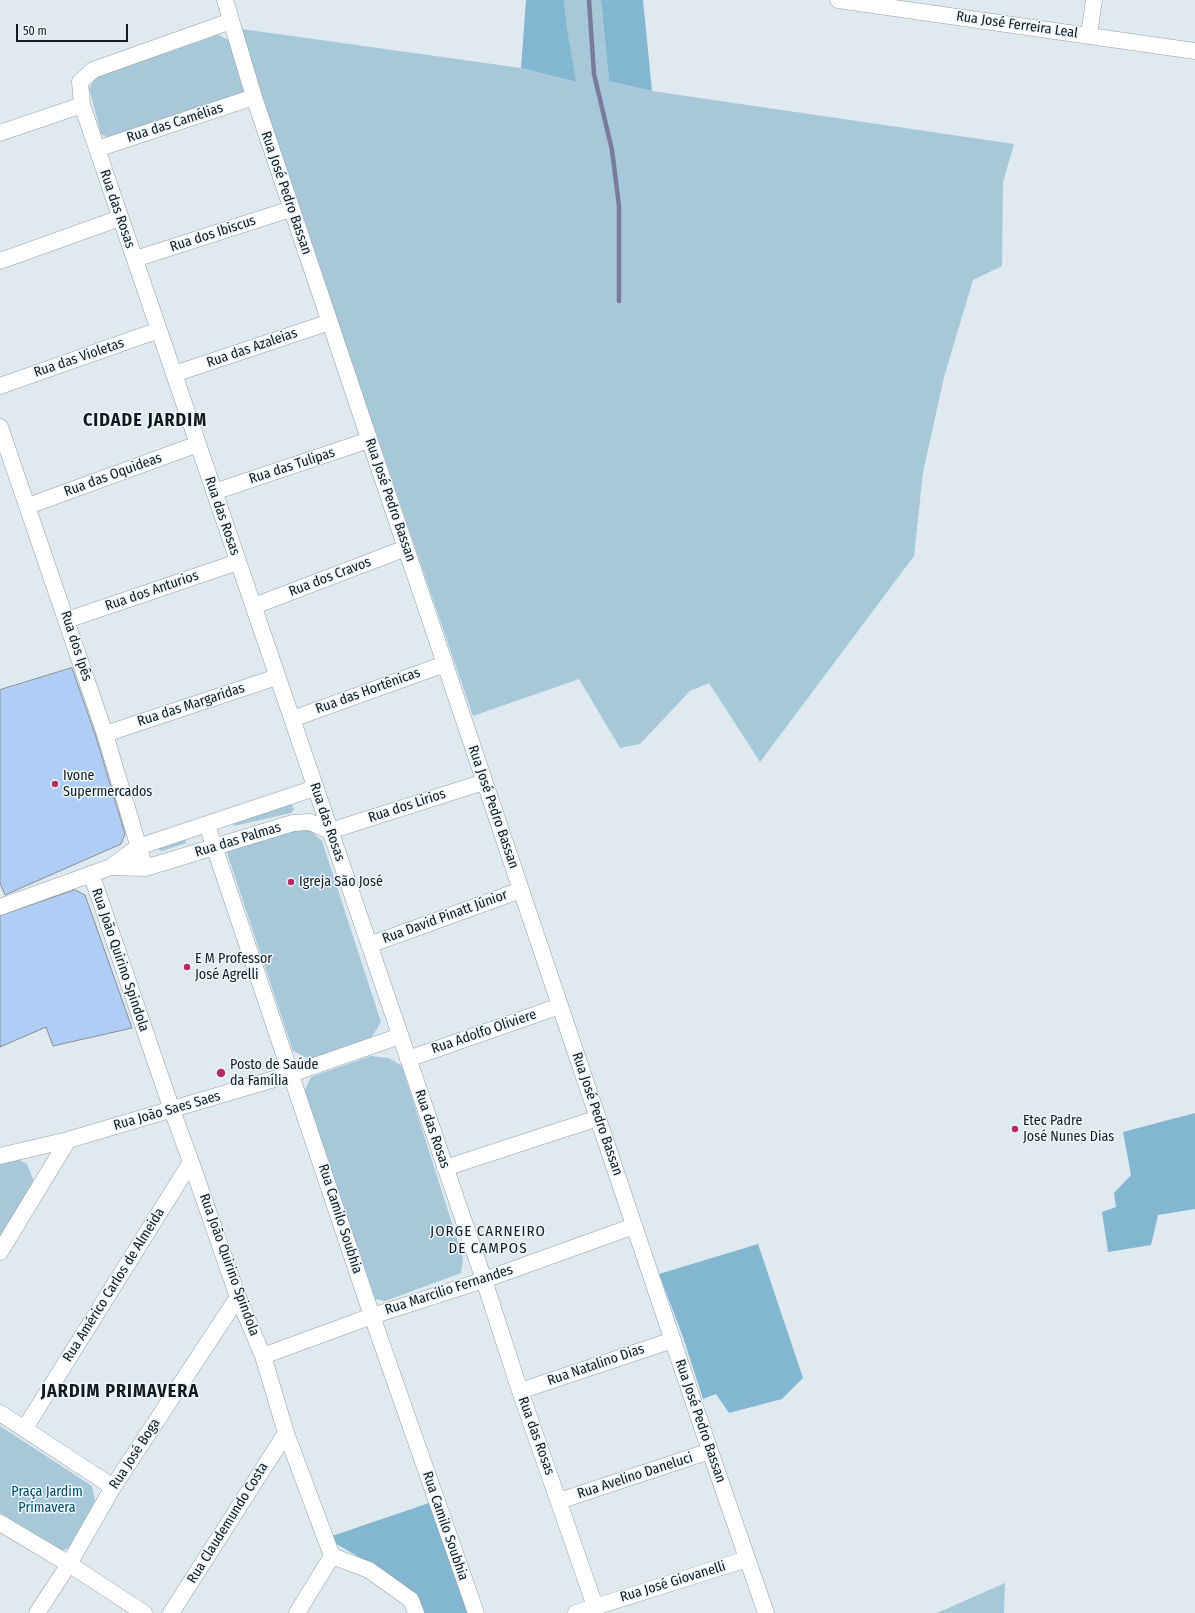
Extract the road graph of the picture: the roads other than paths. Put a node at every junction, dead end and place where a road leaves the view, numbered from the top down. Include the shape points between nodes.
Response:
1 (225, 0) edge
2 (838, 0) edge
3 (1094, 0) edge
4 (231, 21) junction
5 (1089, 35) junction
6 (1195, 51) edge
7 (254, 98) junction
8 (82, 105) junction
9 (0, 133) edge
10 (97, 149) junction
11 (291, 209) junction
12 (120, 218) junction
13 (135, 259) junction
14 (0, 261) edge
15 (330, 322) junction
16 (159, 330) junction
17 (174, 374) junction
18 (0, 386) edge
19 (0, 427) edge
20 (369, 440) junction
21 (198, 444) junction
22 (214, 492) junction
23 (28, 506) junction
24 (406, 548) junction
25 (238, 562) junction
26 (254, 606) junction
27 (67, 620) junction
28 (445, 664) junction
29 (278, 677) junction
30 (292, 719) junction
31 (105, 734) junction
32 (484, 782) junction
33 (315, 788) junction
34 (207, 825) junction
35 (330, 831) junction
36 (138, 847) junction
37 (215, 848) junction
38 (111, 867) junction
39 (145, 868) junction
40 (90, 874) junction
41 (521, 890) junction
42 (0, 907) edge
43 (369, 945) junction
44 (560, 1006) junction
45 (400, 1036) junction
46 (408, 1058) junction
47 (291, 1074) junction
48 (172, 1110) junction
49 (598, 1118) junction
50 (68, 1140) junction
51 (0, 1156) edge
52 (191, 1162) junction
53 (445, 1168) junction
54 (634, 1226) junction
55 (0, 1252) edge
56 (484, 1280) junction
57 (238, 1297) junction
58 (372, 1316) junction
59 (673, 1340) junction
60 (263, 1356) junction
61 (520, 1391) junction
62 (0, 1413) edge
63 (25, 1428) junction
64 (286, 1433) junction
65 (710, 1452) junction
66 (114, 1487) junction
67 (559, 1501) junction
68 (0, 1523) edge
69 (332, 1556) junction
70 (747, 1559) junction
71 (69, 1564) junction
72 (596, 1606) junction
73 (37, 1613) edge
74 (144, 1613) edge
75 (171, 1613) edge
76 (297, 1613) edge
77 (416, 1613) edge
78 (476, 1613) edge
79 (576, 1613) edge
80 (766, 1613) edge

1 - 4 street, Rua José Pedro Bassan
2 - 5 street, Rua José Ferreira Leal
3 - 5 street
4 - 7 street, Rua José Pedro Bassan
4 - 8 street, Rua das Rosas via 93,70 80,82
5 - 6 street, Rua José Ferreira Leal
7 - 10 street, Rua das Camélias
7 - 11 street, Rua José Pedro Bassan
8 - 9 street
8 - 10 street, Rua das Rosas
10 - 12 street, Rua das Rosas
11 - 13 street, Rua dos Ibiscus
11 - 15 street, Rua José Pedro Bassan
12 - 13 street, Rua das Rosas
12 - 14 street
13 - 16 street, Rua das Rosas
15 - 17 street, Rua das Azaleias
15 - 20 street, Rua José Pedro Bassan
16 - 17 street, Rua das Rosas
16 - 18 street, Rua das Violetas
17 - 21 street, Rua das Rosas
19 - 23 street, Rua dos Ipês
20 - 22 street, Rua das Tulipas
20 - 24 street, Rua José Pedro Bassan
21 - 22 street, Rua das Rosas
21 - 23 street, Rua das Oquideas
22 - 25 street, Rua das Rosas
23 - 27 street, Rua dos Ipês
24 - 26 street, Rua dos Cravos
24 - 28 street, Rua José Pedro Bassan
25 - 26 street, Rua das Rosas
25 - 27 street, Rua dos Anturios
26 - 29 street, Rua das Rosas
27 - 31 street, Rua dos Ipês
28 - 30 street, Rua das Hortênicas
28 - 32 street, Rua José Pedro Bassan
29 - 30 street, Rua das Rosas
29 - 31 street, Rua das Margaridas
30 - 33 street, Rua das Rosas
31 - 36 street, Rua dos Ipês
32 - 35 street, Rua dos Lírios
32 - 41 street, Rua José Pedro Bassan
33 - 34 street, Rua das Palmas
33 - 35 street, Rua das Rosas
34 - 36 street, Rua das Palmas
34 - 37 street, Rua Camilo Soubhia
35 - 37 street, Rua das Palmas via 310,822 293,823
35 - 43 street, Rua das Rosas
36 - 38 street, Rua das Palmas
36 - 39 street, Rua dos Ipês
37 - 39 street, Rua das Palmas
37 - 47 street, Rua Camilo Soubhia
38 - 39 street, Rua das Palmas
38 - 40 street
40 - 42 street
40 - 48 street, Rua João Quirino Spindola
41 - 43 street, Rua David Pinatt Júnior
41 - 44 street, Rua José Pedro Bassan
43 - 45 street, Rua das Rosas
44 - 46 street, Rua Adolfo Oliviere
44 - 49 street, Rua José Pedro Bassan
45 - 46 street, Rua das Rosas
45 - 47 street, Rua João Saes Saes
46 - 53 street, Rua das Rosas
47 - 48 street, Rua João Saes Saes
47 - 58 street, Rua Camilo Soubhia
48 - 50 street, Rua João Saes Saes
48 - 52 street, Rua João Quirino Spindola
49 - 53 street
49 - 54 street, Rua José Pedro Bassan
50 - 51 street, Rua João Saes Saes
50 - 55 street
52 - 57 street, Rua João Quirino Spindola
52 - 63 street, Rua Américo Carlos de Almeida
53 - 56 street, Rua das Rosas
54 - 56 street, Rua Marcilio Fernandes
54 - 59 street, Rua José Pedro Bassan
56 - 58 street, Rua Marcilio Fernandes
56 - 61 street, Rua das Rosas
57 - 60 street, Rua João Quirino Spindola
57 - 66 street, Rua José Boga
58 - 60 street, Rua Marcilio Fernandes
58 - 78 street, Rua Camilo Soubhia
59 - 61 street, Rua Natalino Dias
59 - 65 street, Rua José Pedro Bassan
60 - 64 street, Rua João Quirino Spindola
61 - 67 street, Rua das Rosas
62 - 63 street
63 - 66 street
64 - 69 street, Rua João Quirino Spindola
64 - 75 street, Rua Claudemundo Costa
65 - 67 street, Rua Avelino Daneluci
65 - 70 street, Rua José Pedro Bassan
66 - 71 street, Rua José Boga
67 - 72 street, Rua das Rosas
68 - 71 street
69 - 76 street
69 - 77 street via 369,1570 411,1600
70 - 72 street, Rua José Giovanelli
70 - 80 street, Rua José Pedro Bassan
71 - 73 street, Rua José Boga
71 - 74 street
72 - 79 street, Rua José Giovanelli

